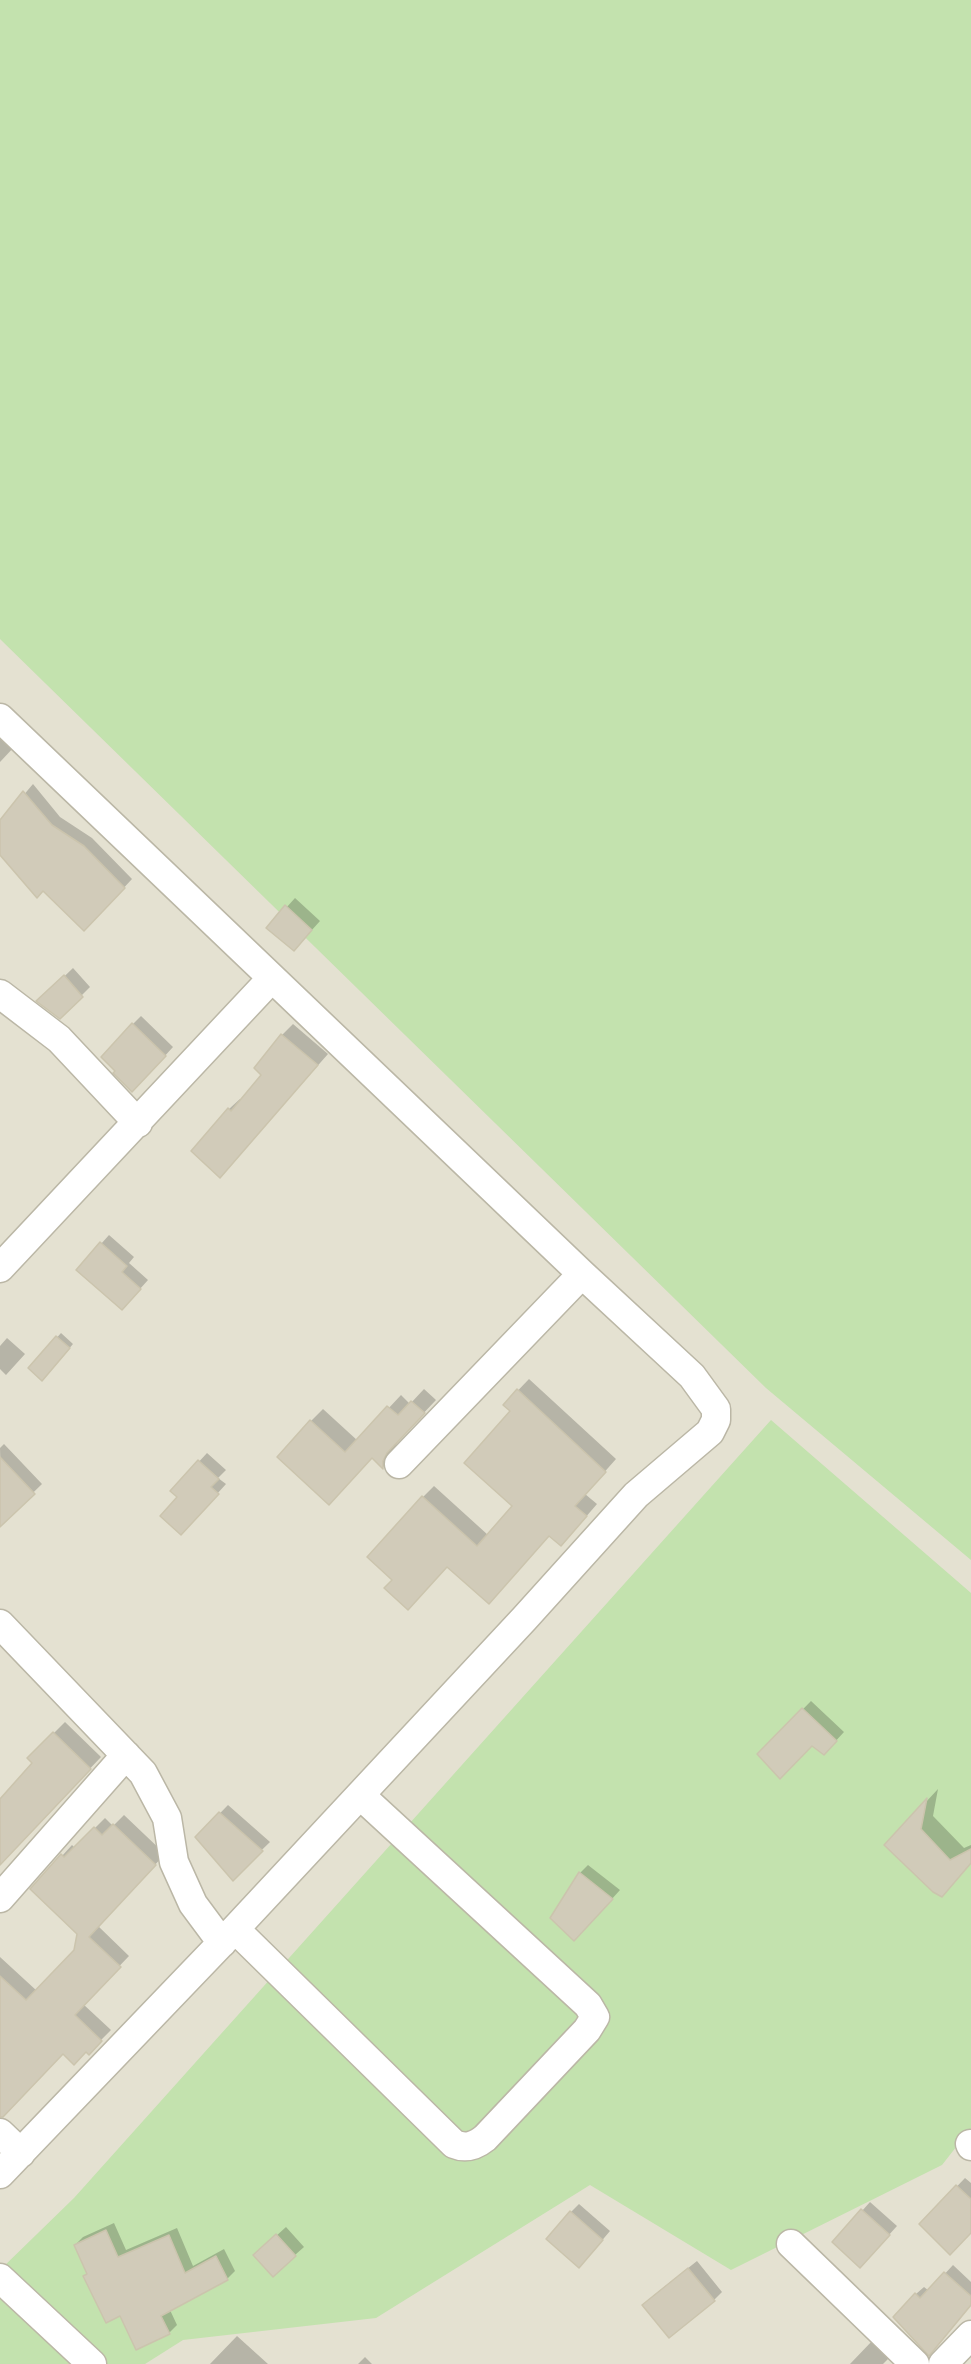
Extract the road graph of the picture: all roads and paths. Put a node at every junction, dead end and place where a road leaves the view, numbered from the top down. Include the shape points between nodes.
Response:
1 (0, 718) edge
2 (272, 978) junction
3 (0, 994) edge
4 (138, 1123) junction
5 (0, 1268) edge
6 (582, 1274) junction
7 (399, 1464) dead end
8 (0, 1624) edge
9 (126, 1755) junction
10 (360, 1796) junction
11 (0, 1899) edge
12 (228, 1936) junction
13 (0, 2133) edge
14 (21, 2153) junction
15 (0, 2174) edge
16 (791, 2244) dead end
17 (0, 2278) edge
18 (971, 2335) edge
19 (92, 2364) edge
20 (915, 2364) edge
21 (943, 2364) edge

1 - 2 street
2 - 4 street
2 - 6 street
3 - 4 street via 59,1039
4 - 5 street
6 - 7 street
6 - 10 street via 692,1376 716,1409 716,1420 710,1432 636,1496
8 - 9 street
9 - 11 street
9 - 12 street via 143,1773 167,1818 174,1862 193,1904
10 - 12 street
10 - 12 street via 594,2014 594,2020 579,2038 485,2138 477,2144 454,2144
12 - 14 street
13 - 14 street
14 - 15 street
16 - 20 street
17 - 19 street
18 - 21 street

